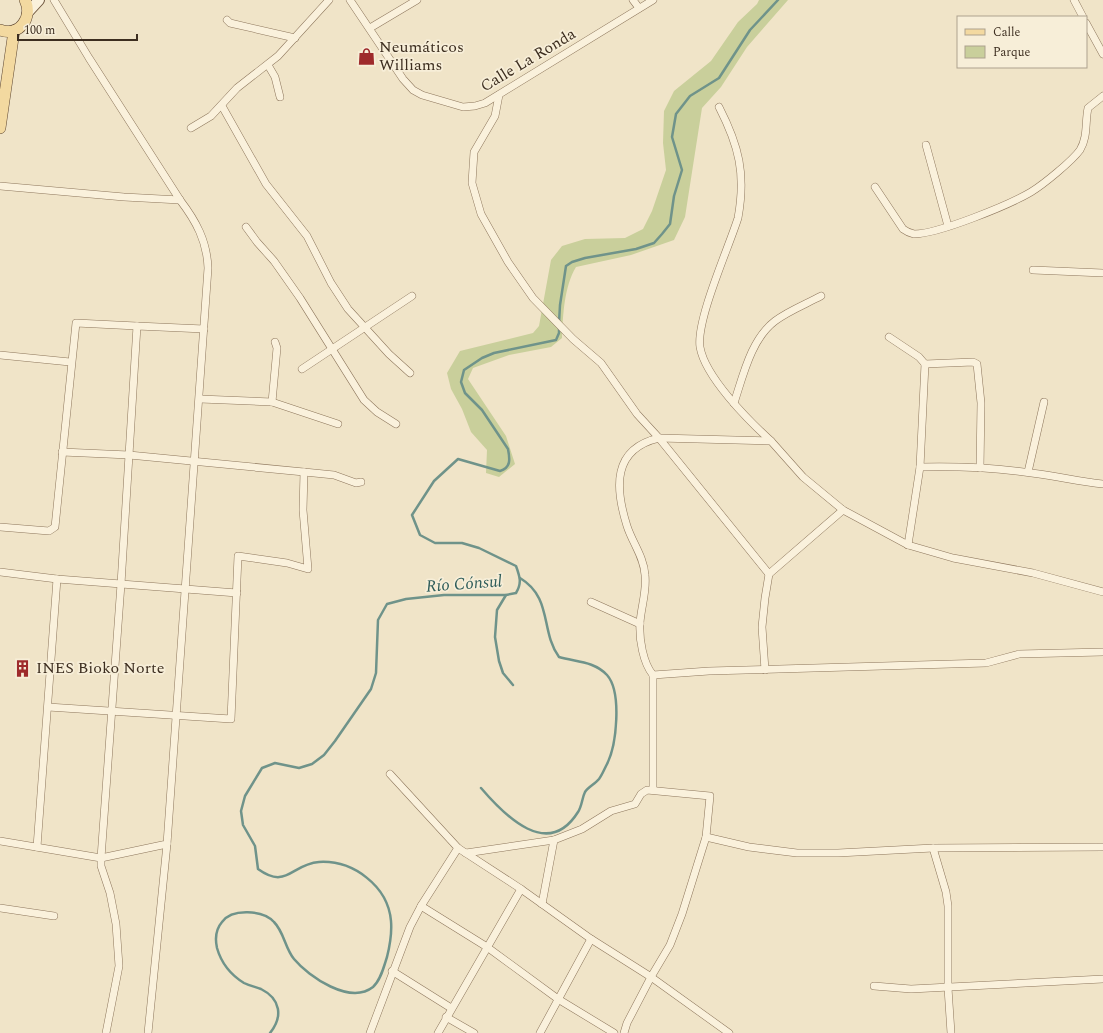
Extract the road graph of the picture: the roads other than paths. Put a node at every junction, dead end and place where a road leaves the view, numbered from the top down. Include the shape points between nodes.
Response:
1 (25, 0) edge
2 (39, 0) edge
3 (54, 0) edge
4 (329, 0) edge
5 (350, 0) edge
6 (417, 0) edge
7 (633, 0) edge
8 (653, 0) edge
9 (1074, 0) edge
10 (638, 8) junction
11 (28, 12) junction
12 (1082, 16) edge
13 (227, 20) dead end
14 (1087, 25) edge
15 (370, 28) junction
16 (0, 30) edge
17 (14, 31) junction
18 (295, 38) junction
19 (1103, 54) edge
20 (268, 65) junction
21 (499, 95) junction
22 (1103, 96) edge
23 (280, 97) dead end
24 (485, 103) junction
25 (222, 106) junction
26 (719, 107) dead end
27 (495, 116) junction
28 (0, 128) edge
29 (191, 128) dead end
30 (926, 145) dead end
31 (0, 186) edge
32 (875, 187) dead end
33 (180, 200) junction
34 (948, 226) junction
35 (246, 227) dead end
36 (1033, 270) dead end
37 (1103, 273) edge
38 (412, 296) dead end
39 (821, 296) dead end
40 (137, 326) junction
41 (364, 327) junction
42 (204, 329) junction
43 (889, 337) dead end
44 (275, 342) dead end
45 (332, 349) junction
46 (0, 355) edge
47 (70, 362) junction
48 (925, 364) junction
49 (302, 369) dead end
50 (410, 373) dead end
51 (200, 399) junction
52 (272, 402) junction
53 (1044, 402) dead end
54 (734, 403) junction
55 (338, 424) dead end
56 (396, 424) dead end
57 (659, 438) junction
58 (771, 441) junction
59 (62, 452) junction
60 (129, 455) junction
61 (194, 461) junction
62 (920, 467) junction
63 (980, 468) junction
64 (304, 472) junction
65 (1028, 472) junction
66 (362, 482) dead end
67 (1103, 484) edge
68 (843, 510) junction
69 (0, 527) edge
70 (908, 546) junction
71 (0, 572) edge
72 (769, 574) junction
73 (58, 579) junction
74 (122, 584) junction
75 (185, 590) junction
76 (1103, 592) edge
77 (237, 593) junction
78 (591, 602) dead end
79 (640, 624) junction
80 (1103, 652) edge
81 (765, 670) junction
82 (654, 675) junction
83 (48, 707) junction
84 (111, 712) junction
85 (176, 716) junction
86 (390, 774) dead end
87 (653, 790) junction
88 (706, 837) junction
89 (554, 840) junction
90 (0, 841) edge
91 (167, 844) junction
92 (38, 847) junction
93 (458, 848) junction
94 (933, 848) junction
95 (1103, 848) edge
96 (466, 853) junction
97 (101, 858) junction
98 (521, 889) junction
99 (542, 904) junction
100 (421, 906) junction
101 (0, 908) edge
102 (54, 916) dead end
103 (591, 939) junction
104 (487, 947) junction
105 (392, 971) junction
106 (651, 977) junction
107 (1103, 979) edge
108 (874, 986) dead end
109 (948, 988) junction
110 (558, 1000) junction
111 (451, 1008) junction
112 (446, 1017) junction
113 (372, 1032) edge
114 (106, 1033) edge
115 (148, 1033) edge
116 (438, 1033) edge
117 (474, 1033) edge
118 (540, 1033) edge
119 (614, 1033) edge
120 (624, 1033) edge
121 (729, 1033) edge
122 (951, 1033) edge

1 - 11 main road
2 - 11 main road
3 - 33 street via 88,58
4 - 18 street
5 - 15 street, Calle La Ronda
6 - 15 street
7 - 10 street
8 - 10 street, Calle La Ronda
9 - 12 street
10 - 21 street, Calle La Ronda
11 - 17 main road via 24,24
13 - 18 street via 230,23
14 - 19 street
15 - 24 street, Calle La Ronda via 403,79 417,93 463,107
16 - 17 main road
17 - 28 main road
18 - 20 street
20 - 23 street via 275,77
20 - 25 street via 237,88
21 - 24 street, Calle La Ronda
21 - 27 street
22 - 34 street via 1088,108 1085,138 1080,149 1043,183 1012,202
24 - 27 street
25 - 29 street
25 - 41 street via 266,184 307,236 348,309
26 - 54 street via 732,132 740,156 740,206 706,310 700,346 708,368
27 - 57 street via 474,152 472,183 481,214 508,262 533,298 601,363 637,414
30 - 34 street
31 - 33 street
32 - 34 street via 907,232 928,232
33 - 42 street via 191,215 206,246 208,268
35 - 45 street via 274,261
36 - 37 street
38 - 41 street
39 - 54 street via 776,320 764,331 750,358
40 - 42 street
40 - 47 street via 76,323
40 - 60 street
41 - 45 street
41 - 50 street
42 - 51 street
43 - 48 street via 919,356
44 - 52 street via 277,348
45 - 49 street
45 - 56 street via 364,400
46 - 47 street
47 - 59 street
48 - 62 street
48 - 63 street via 978,364 981,403
51 - 52 street
51 - 61 street
52 - 55 street
53 - 65 street
54 - 58 street
57 - 58 street
57 - 72 street
57 - 79 street via 648,441 630,452 620,471 627,526 645,572 646,583
58 - 68 street via 802,477
59 - 60 street
59 - 69 street via 55,528 49,531
60 - 61 street
60 - 74 street
61 - 64 street
61 - 75 street
62 - 63 street
62 - 70 street
63 - 65 street
64 - 66 street via 334,475 356,483
64 - 77 street via 303,510 308,569 238,556
65 - 67 street
68 - 70 street
68 - 72 street
70 - 76 street via 953,558 1033,573
71 - 73 street
72 - 81 street via 762,627
73 - 74 street
73 - 83 street
74 - 75 street
74 - 84 street
75 - 77 street
75 - 85 street
77 - 85 street via 231,719
78 - 79 street
79 - 82 street via 646,663
80 - 81 street via 1019,654 986,663
81 - 82 street
82 - 87 street
83 - 84 street
83 - 92 street
84 - 85 street
84 - 97 street
85 - 91 street
86 - 93 street
87 - 88 street via 710,796
87 - 89 street via 644,792 635,804 611,811 582,829
88 - 94 street via 762,849 797,853
88 - 106 street via 670,945
89 - 96 street
89 - 99 street
90 - 92 street
91 - 97 street
91 - 115 street
92 - 97 street
93 - 96 street
93 - 100 street
94 - 95 street
94 - 109 street via 948,906
96 - 98 street
97 - 114 street via 116,924 119,958
98 - 99 street
98 - 104 street
99 - 103 street
100 - 104 street
100 - 105 street
101 - 102 street
103 - 106 street
103 - 110 street
104 - 110 street
104 - 111 street
105 - 111 street
105 - 113 street
106 - 120 street
106 - 121 street
107 - 109 street
108 - 109 street
109 - 122 street
110 - 118 street
110 - 119 street
111 - 112 street
112 - 116 street
112 - 117 street

